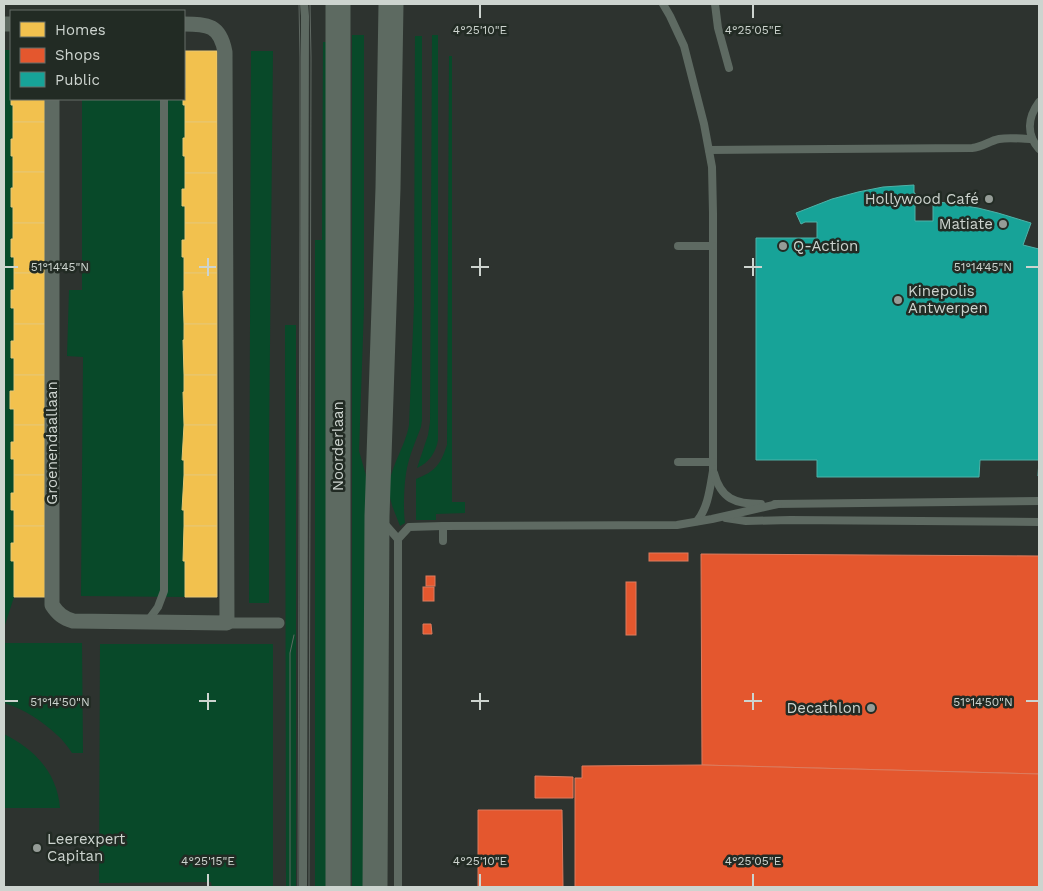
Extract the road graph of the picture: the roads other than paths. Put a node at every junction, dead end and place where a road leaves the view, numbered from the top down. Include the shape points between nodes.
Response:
1 (304, 4) edge
2 (338, 4) edge
3 (391, 4) edge
4 (663, 4) edge
5 (715, 4) edge
6 (185, 24) edge
7 (729, 68) dead end
8 (52, 100) edge
9 (164, 100) edge
10 (1039, 102) edge
11 (1032, 138) junction
12 (1039, 149) edge
13 (709, 150) junction
14 (678, 246) dead end
15 (713, 246) junction
16 (678, 462) dead end
17 (713, 462) junction
18 (713, 471) junction
19 (1039, 501) edge
20 (778, 504) junction
21 (377, 516) junction
22 (722, 517) junction
23 (697, 522) junction
24 (1039, 522) edge
25 (443, 526) junction
26 (398, 539) junction
27 (443, 541) dead end
28 (146, 622) junction
29 (227, 622) junction
30 (279, 623) dead end
31 (303, 887) edge
32 (338, 887) edge
33 (375, 887) edge
34 (398, 887) edge

1 - 31 lane
2 - 32 main road, Noorderlaan
3 - 21 main road
4 - 13 lane via 684,46
5 - 7 lane
6 - 29 street via 209,26 217,31 226,52
8 - 28 street, Groenendaallaan via 52,605 57,613 74,621
9 - 28 lane via 164,591 158,607
10 - 11 lane via 1030,120
11 - 12 lane
11 - 13 lane via 1001,139 972,148
13 - 15 lane
14 - 15 lane
15 - 17 lane
16 - 17 lane
17 - 18 lane
18 - 20 lane via 725,496 743,503
18 - 23 lane via 706,503
19 - 20 lane
20 - 22 lane
21 - 26 lane
21 - 33 main road
22 - 23 lane
22 - 24 lane via 746,521
23 - 25 lane via 660,526
25 - 26 lane via 409,527
25 - 27 lane
26 - 34 lane
28 - 29 street, Groenendaallaan
29 - 30 street, Groenendaallaan

